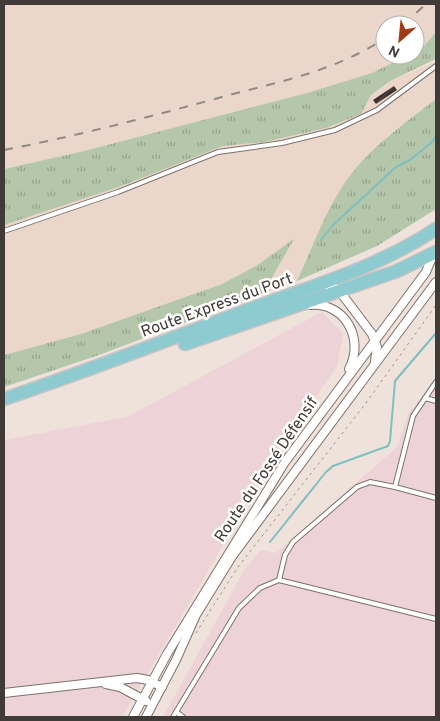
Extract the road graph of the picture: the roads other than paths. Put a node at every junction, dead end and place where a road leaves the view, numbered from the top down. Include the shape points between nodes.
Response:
1 (436, 66) edge
2 (436, 229) edge
3 (4, 231) edge
4 (436, 250) edge
5 (436, 282) edge
6 (316, 287) junction
7 (340, 290) junction
8 (302, 305) junction
9 (375, 340) junction
10 (369, 372) junction
11 (436, 382) edge
12 (337, 390) junction
13 (425, 398) junction
14 (4, 399) edge
15 (436, 401) edge
16 (4, 406) edge
17 (395, 487) junction
18 (436, 498) edge
19 (279, 580) junction
20 (436, 619) edge
21 (152, 682) junction
22 (94, 684) junction
23 (162, 687) junction
24 (4, 693) edge
25 (143, 699) junction
26 (152, 704) junction
27 (176, 712) junction
28 (133, 717) edge
29 (146, 717) edge
30 (174, 717) edge
31 (183, 717) edge

1 - 3 lane via 377,110 335,130 282,143 218,152 118,192
2 - 6 main road, Route Express du Port via 384,260
4 - 7 main road, Route Express du Port via 402,270
4 - 9 street, Route du Fossé Défensif via 426,272
5 - 10 street, Route du Fossé Défensif
6 - 7 street via 334,286
6 - 14 main road, Route Express du Port
7 - 8 main road, Route Express du Port
7 - 9 street
8 - 12 street via 331,308 352,329 354,356
8 - 16 main road, Route Express du Port
9 - 10 street via 378,353
9 - 12 street, Route du Fossé Défensif
10 - 23 street, Route du Fossé Défensif via 233,555 196,615
11 - 13 lane
12 - 21 street, Route du Fossé Défensif via 285,462
13 - 15 lane
13 - 17 lane via 413,416
17 - 18 lane
17 - 19 lane via 370,482 356,487 293,542 285,555
19 - 20 lane
19 - 27 lane via 260,588 242,604
21 - 22 street via 137,678
21 - 23 street
21 - 25 street, Route du Fossé Défensif
22 - 24 street
22 - 25 street via 117,686
23 - 26 street, Route du Fossé Défensif
25 - 26 street
25 - 28 street, Route du Fossé Défensif
26 - 29 street, Route du Fossé Défensif
27 - 30 lane
27 - 31 lane

